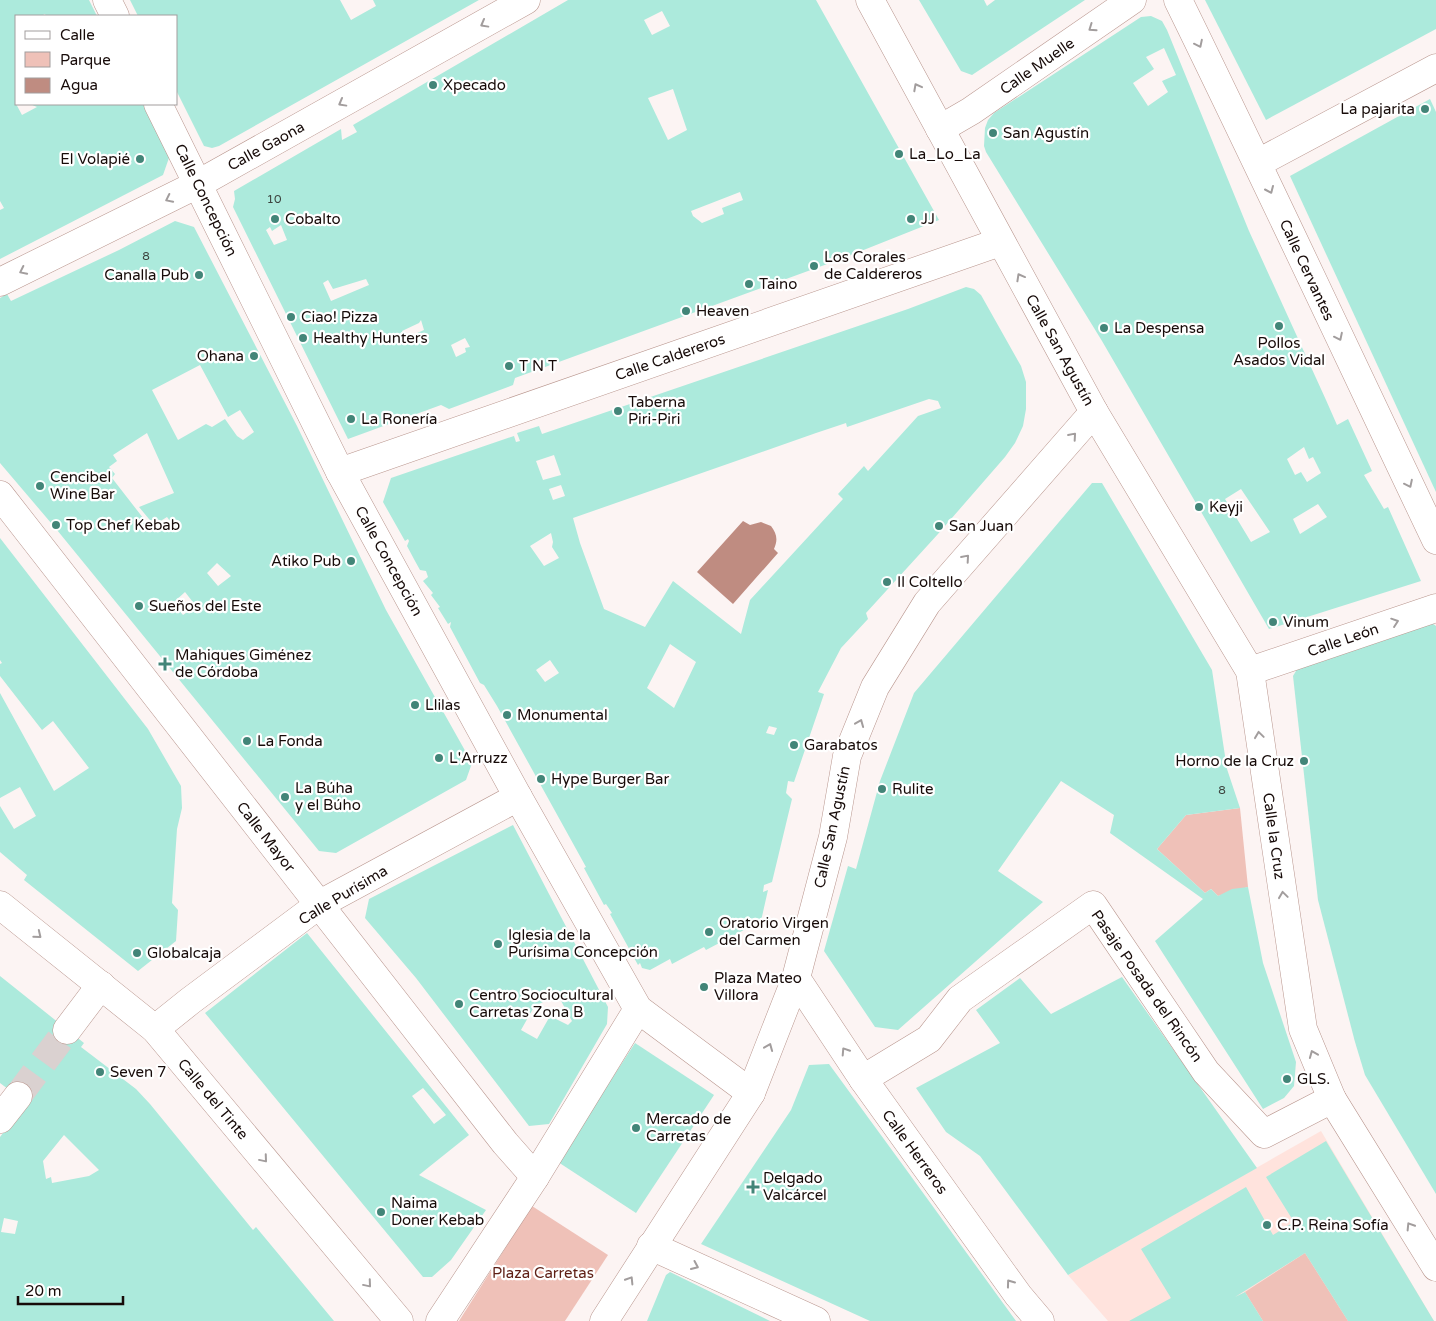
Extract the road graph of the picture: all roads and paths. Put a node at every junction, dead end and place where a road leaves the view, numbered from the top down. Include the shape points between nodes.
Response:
1 (107, 0) edge
2 (526, 0) edge
3 (870, 0) edge
4 (1132, 0) edge
5 (1178, 0) edge
6 (114, 15) edge
7 (1436, 68) edge
8 (158, 105) edge
9 (940, 130) junction
10 (1258, 163) junction
11 (198, 184) junction
12 (1000, 242) junction
13 (0, 282) edge
14 (1094, 412) junction
15 (340, 472) junction
16 (0, 495) edge
17 (1436, 540) edge
18 (1436, 608) edge
19 (1250, 671) junction
20 (518, 796) junction
21 (0, 904) edge
22 (320, 904) junction
23 (796, 978) junction
24 (101, 985) junction
25 (638, 1009) junction
26 (155, 1029) junction
27 (67, 1030) tunnel mouth
28 (863, 1079) junction
29 (751, 1093) junction
30 (18, 1096) tunnel mouth
31 (1332, 1099) junction
32 (0, 1119) edge
33 (535, 1177) junction
34 (651, 1246) junction
35 (1436, 1267) edge
36 (399, 1321) edge
37 (440, 1321) edge
38 (604, 1321) edge
39 (816, 1321) edge
40 (1040, 1321) edge

1 - 6 street
2 -> 11 street, Calle Gaona
9 -> 3 street, Calle San Agustín
4 -> 9 street, Calle Muelle
5 -> 10 street, Calle Cervantes
7 - 10 street
8 - 11 street, Calle Concepción
9 - 12 street, Calle San Agustín
10 -> 17 street, Calle Cervantes
11 -> 13 street, Calle Gaona
11 - 15 street, Calle Concepción
14 -> 12 street, Calle San Agustín
12 - 15 street, Calle Caldereros
14 - 19 street, Calle la Cruz
23 -> 14 street, Calle San Agustín via 833,837 847,756 875,687 927,603
15 - 20 street, Calle Concepción
16 - 22 street, Calle Mayor
19 -> 18 street, Calle León
31 -> 19 street, Calle la Cruz via 1303,1028
20 - 22 street, Calle Purísima
20 - 25 street, Calle Concepción
21 -> 24 street, Calle del Tinte
22 - 26 street, Calle Purísima
22 - 33 street, Calle Mayor via 505,1143
28 -> 23 street, Calle Herreros
29 -> 23 street, Calle San Agustín
24 - 26 street, Calle del Tinte
24 - 27 street
25 - 29 street
25 - 33 street
26 -> 36 street, Calle del Tinte
28 - 31 street, Pasaje Posada del Rincón via 929,1039 960,999 1093,905 1206,1072 1264,1134
40 -> 28 street, Calle Herreros
29 - 34 street
30 - 32 street
35 -> 31 street, Calle la Cruz
33 - 37 street
38 -> 34 street
34 -> 39 street

